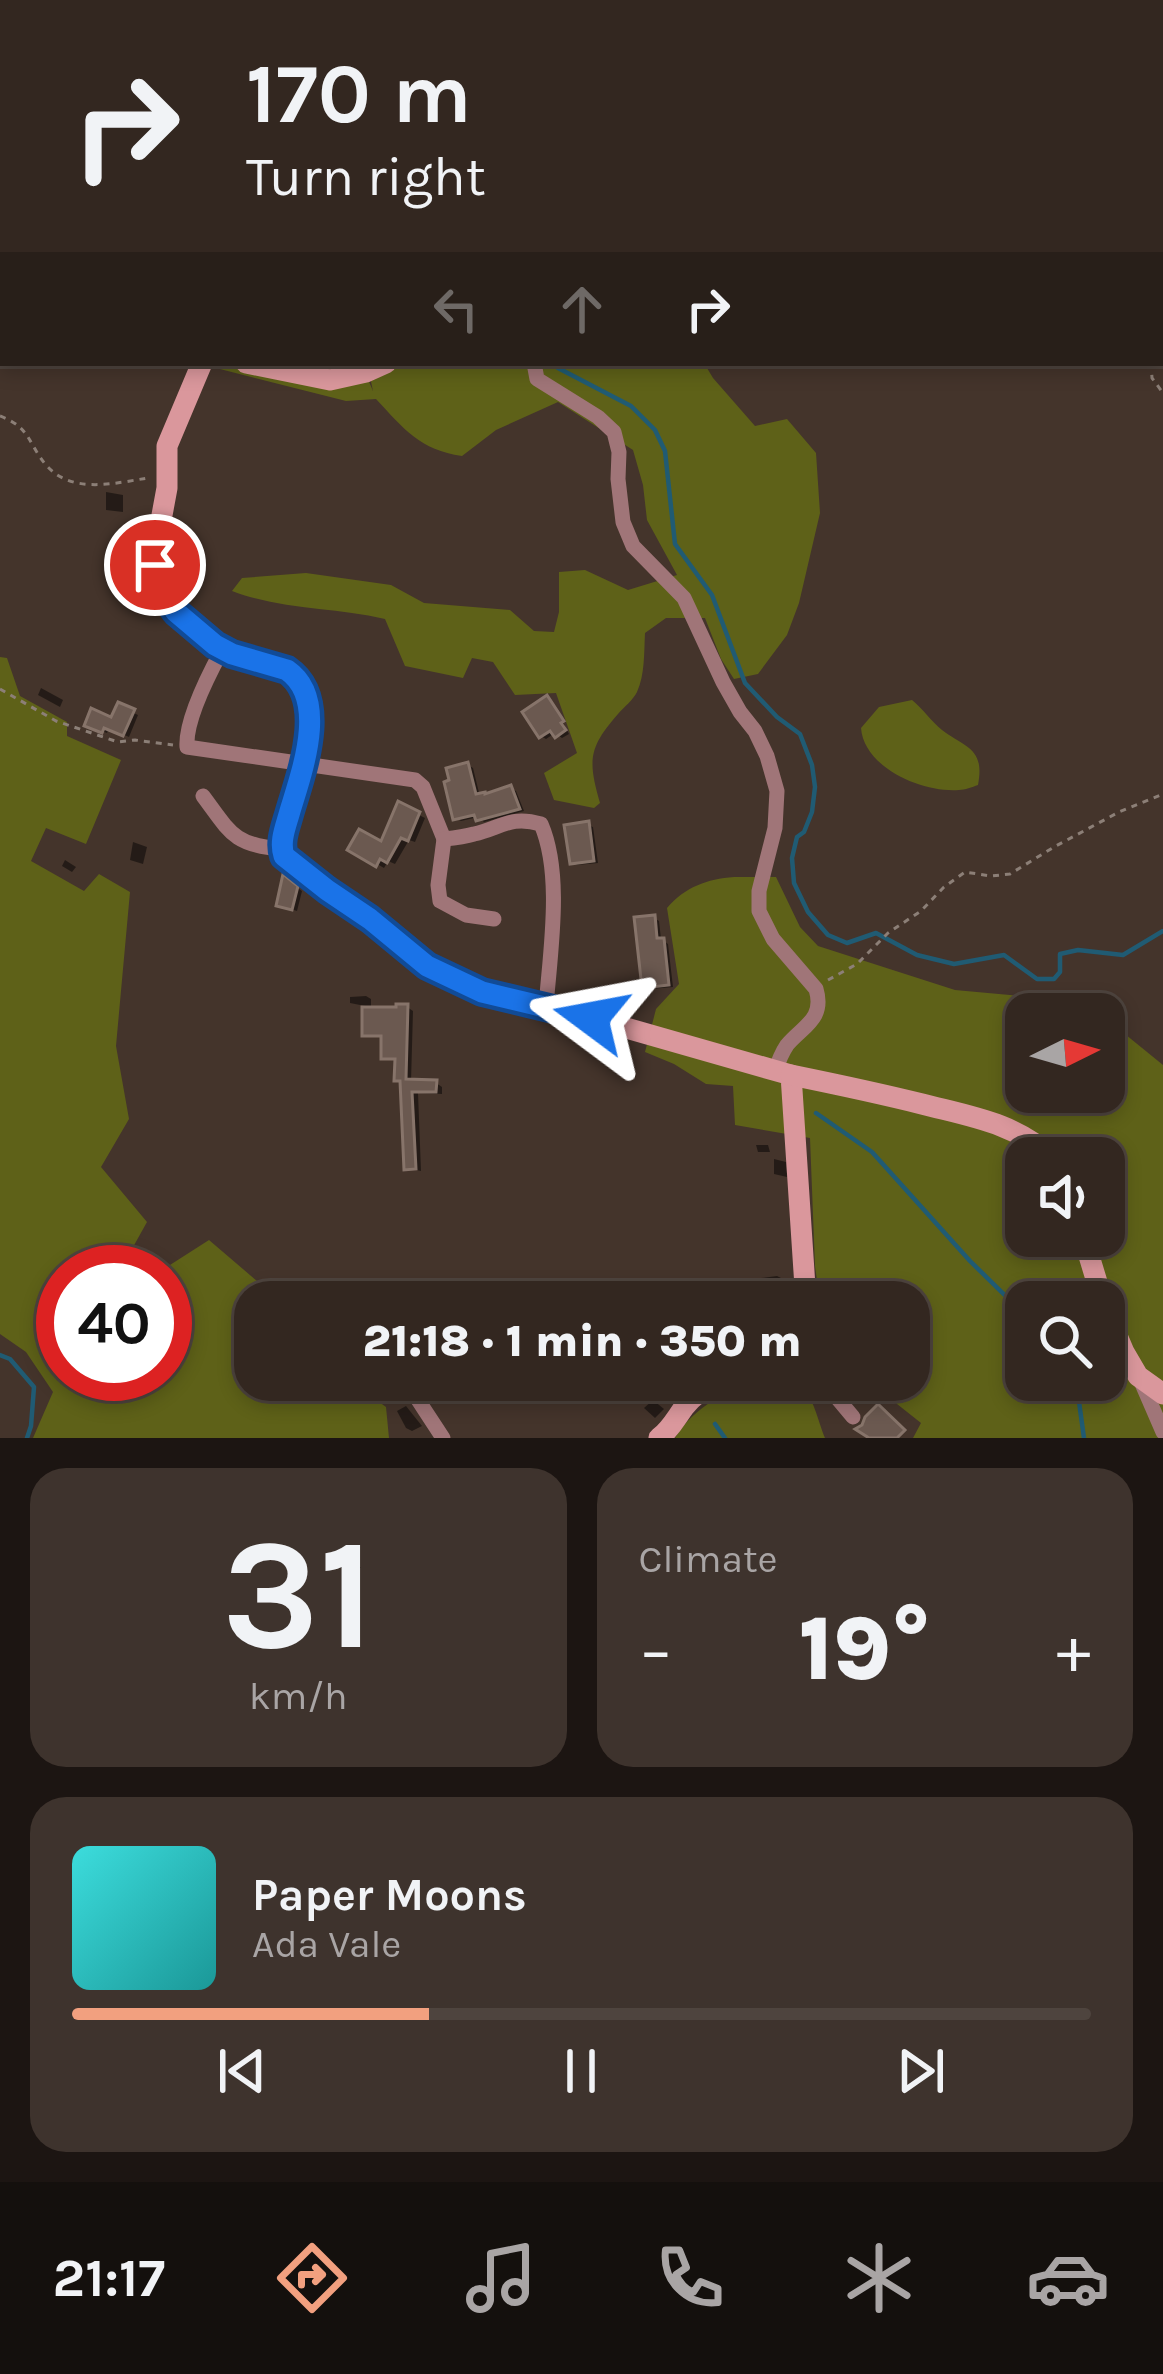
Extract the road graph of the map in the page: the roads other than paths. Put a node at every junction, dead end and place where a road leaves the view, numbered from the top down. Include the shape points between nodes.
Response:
1 (201, 366) edge
2 (261, 366) edge
3 (379, 366) edge
4 (535, 366) edge
5 (222, 650) junction
6 (304, 763) junction
7 (203, 796) dead end
8 (444, 839) junction
9 (281, 849) junction
10 (494, 920) dead end
11 (546, 1007) junction
12 (783, 1074) junction
13 (1025, 1137) edge
14 (804, 1281) edge
15 (1125, 1354) edge
16 (1138, 1376) junction
17 (1163, 1394) edge
18 (418, 1401) edge
19 (691, 1401) edge
20 (840, 1401) edge
21 (853, 1417) dead end
22 (1163, 1432) edge
23 (442, 1438) edge
24 (659, 1438) edge

1 - 5 street via 167,446 155,553 176,612
2 - 3 street via 330,380
4 - 12 street via 537,379 614,432 633,546 683,598 767,756 777,791 759,911 819,998 812,1023 779,1057
5 - 6 street via 296,677 310,705
5 - 6 street via 187,747
6 - 8 street via 421,783
6 - 9 street
7 - 9 street via 236,839
8 - 10 street via 440,901
8 - 11 street via 506,821 541,824 555,904
9 - 11 street via 427,966 482,992
11 - 12 street
12 - 13 street via 988,1121
12 - 14 street
15 - 16 street
16 - 17 street
16 - 22 street
18 - 23 street
19 - 24 street
20 - 21 street

